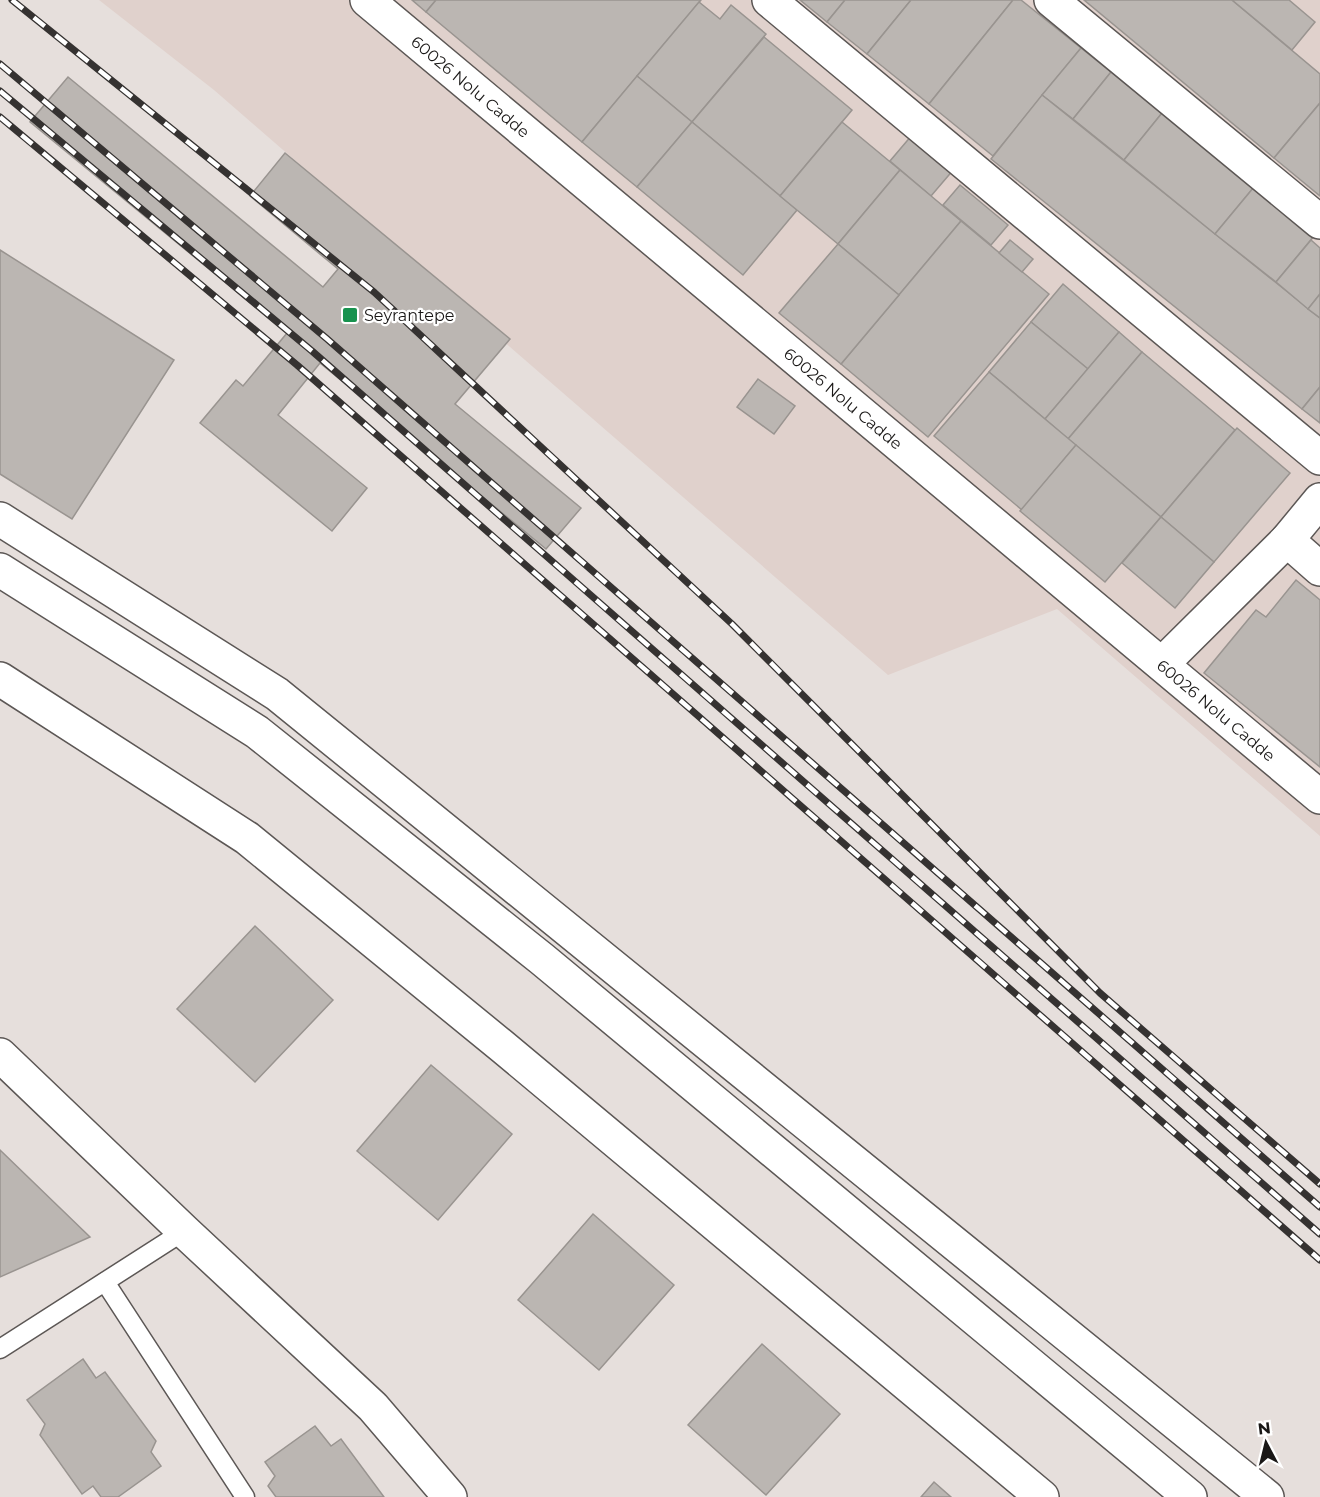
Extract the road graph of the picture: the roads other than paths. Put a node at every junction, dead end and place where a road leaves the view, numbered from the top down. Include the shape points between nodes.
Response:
1 (367, 0) edge
2 (769, 0) edge
3 (1051, 0) edge
4 (1320, 222) edge
5 (1320, 458) edge
6 (1320, 500) edge
7 (0, 519) edge
8 (1287, 540) junction
9 (1320, 569) edge
10 (0, 570) edge
11 (1162, 664) junction
12 (0, 679) edge
13 (1320, 798) edge
14 (0, 1055) edge
15 (184, 1232) junction
16 (105, 1282) junction
17 (0, 1348) edge
18 (448, 1495) edge
19 (245, 1497) edge
20 (1042, 1497) edge
21 (1190, 1497) edge
22 (1267, 1497) edge

1 - 11 street, 60026 Nolu Cadde
2 - 5 street
3 - 4 street
6 - 8 street
7 - 22 street via 277,694
8 - 9 street
8 - 11 street
10 - 21 street via 257,732 542,959
11 - 13 street, 60026 Nolu Cadde
12 - 20 street via 247,838
14 - 15 street
15 - 16 lane
15 - 18 street via 373,1407
16 - 17 lane
16 - 19 lane

